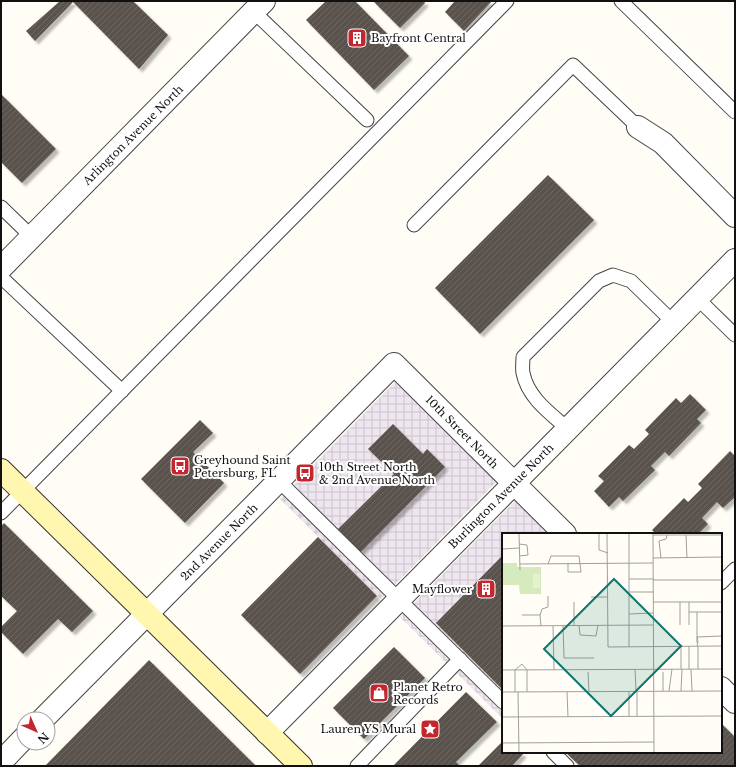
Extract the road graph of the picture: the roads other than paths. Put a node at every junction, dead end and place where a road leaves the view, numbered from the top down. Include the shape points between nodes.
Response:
1 (507, 1) edge
2 (621, 1) edge
3 (259, 6) edge
4 (735, 112) edge
5 (367, 120) dead end
6 (638, 127) joint
7 (1, 207) edge
8 (735, 216) edge
9 (414, 226) dead end
10 (32, 237) junction
11 (735, 260) edge
12 (1, 268) edge
13 (1, 277) edge
14 (697, 298) junction
15 (673, 322) junction
16 (735, 335) edge
17 (394, 364) joint
18 (122, 391) junction
19 (568, 428) junction
20 (1, 470) edge
21 (279, 481) junction
22 (514, 483) junction
23 (23, 491) junction
24 (1, 513) edge
25 (564, 533) edge
26 (735, 569) edge
27 (722, 582) edge
28 (399, 599) junction
29 (147, 614) junction
30 (460, 659) junction
31 (722, 689) edge
32 (502, 701) edge
33 (735, 702) edge
34 (51, 711) edge
35 (267, 733) junction
36 (16, 746) edge
37 (554, 753) edge
38 (1, 762) edge
39 (301, 766) edge
40 (357, 766) edge
41 (567, 766) edge

1 - 18 lane
2 - 4 lane
3 - 5 lane
3 - 10 street, Arlington Avenue North
6 - 8 street via 663,143
6 - 9 lane via 574,65
7 - 10 lane
10 - 12 street, Arlington Avenue North
11 - 14 street, Burlington Avenue North
13 - 18 lane
14 - 15 street, Burlington Avenue North
14 - 16 lane
15 - 19 street, Burlington Avenue North
15 - 19 lane via 631,281 613,275 599,281 534,346 523,358 523,372 529,391 539,404
17 - 21 street, 2nd Avenue North
17 - 22 street, 10th Street North
18 - 23 lane
19 - 22 street, Burlington Avenue North
20 - 23 main road
21 - 28 lane
21 - 29 street, 2nd Avenue North
22 - 25 street, 10th Street North
22 - 28 street, Burlington Avenue North
23 - 24 lane
23 - 29 main road
26 - 27 lane
28 - 30 lane
28 - 35 street, Burlington Avenue North
29 - 34 street, 2nd Avenue North
29 - 35 main road
30 - 32 lane
30 - 40 lane
31 - 33 street
35 - 39 main road
36 - 38 street
37 - 41 lane

